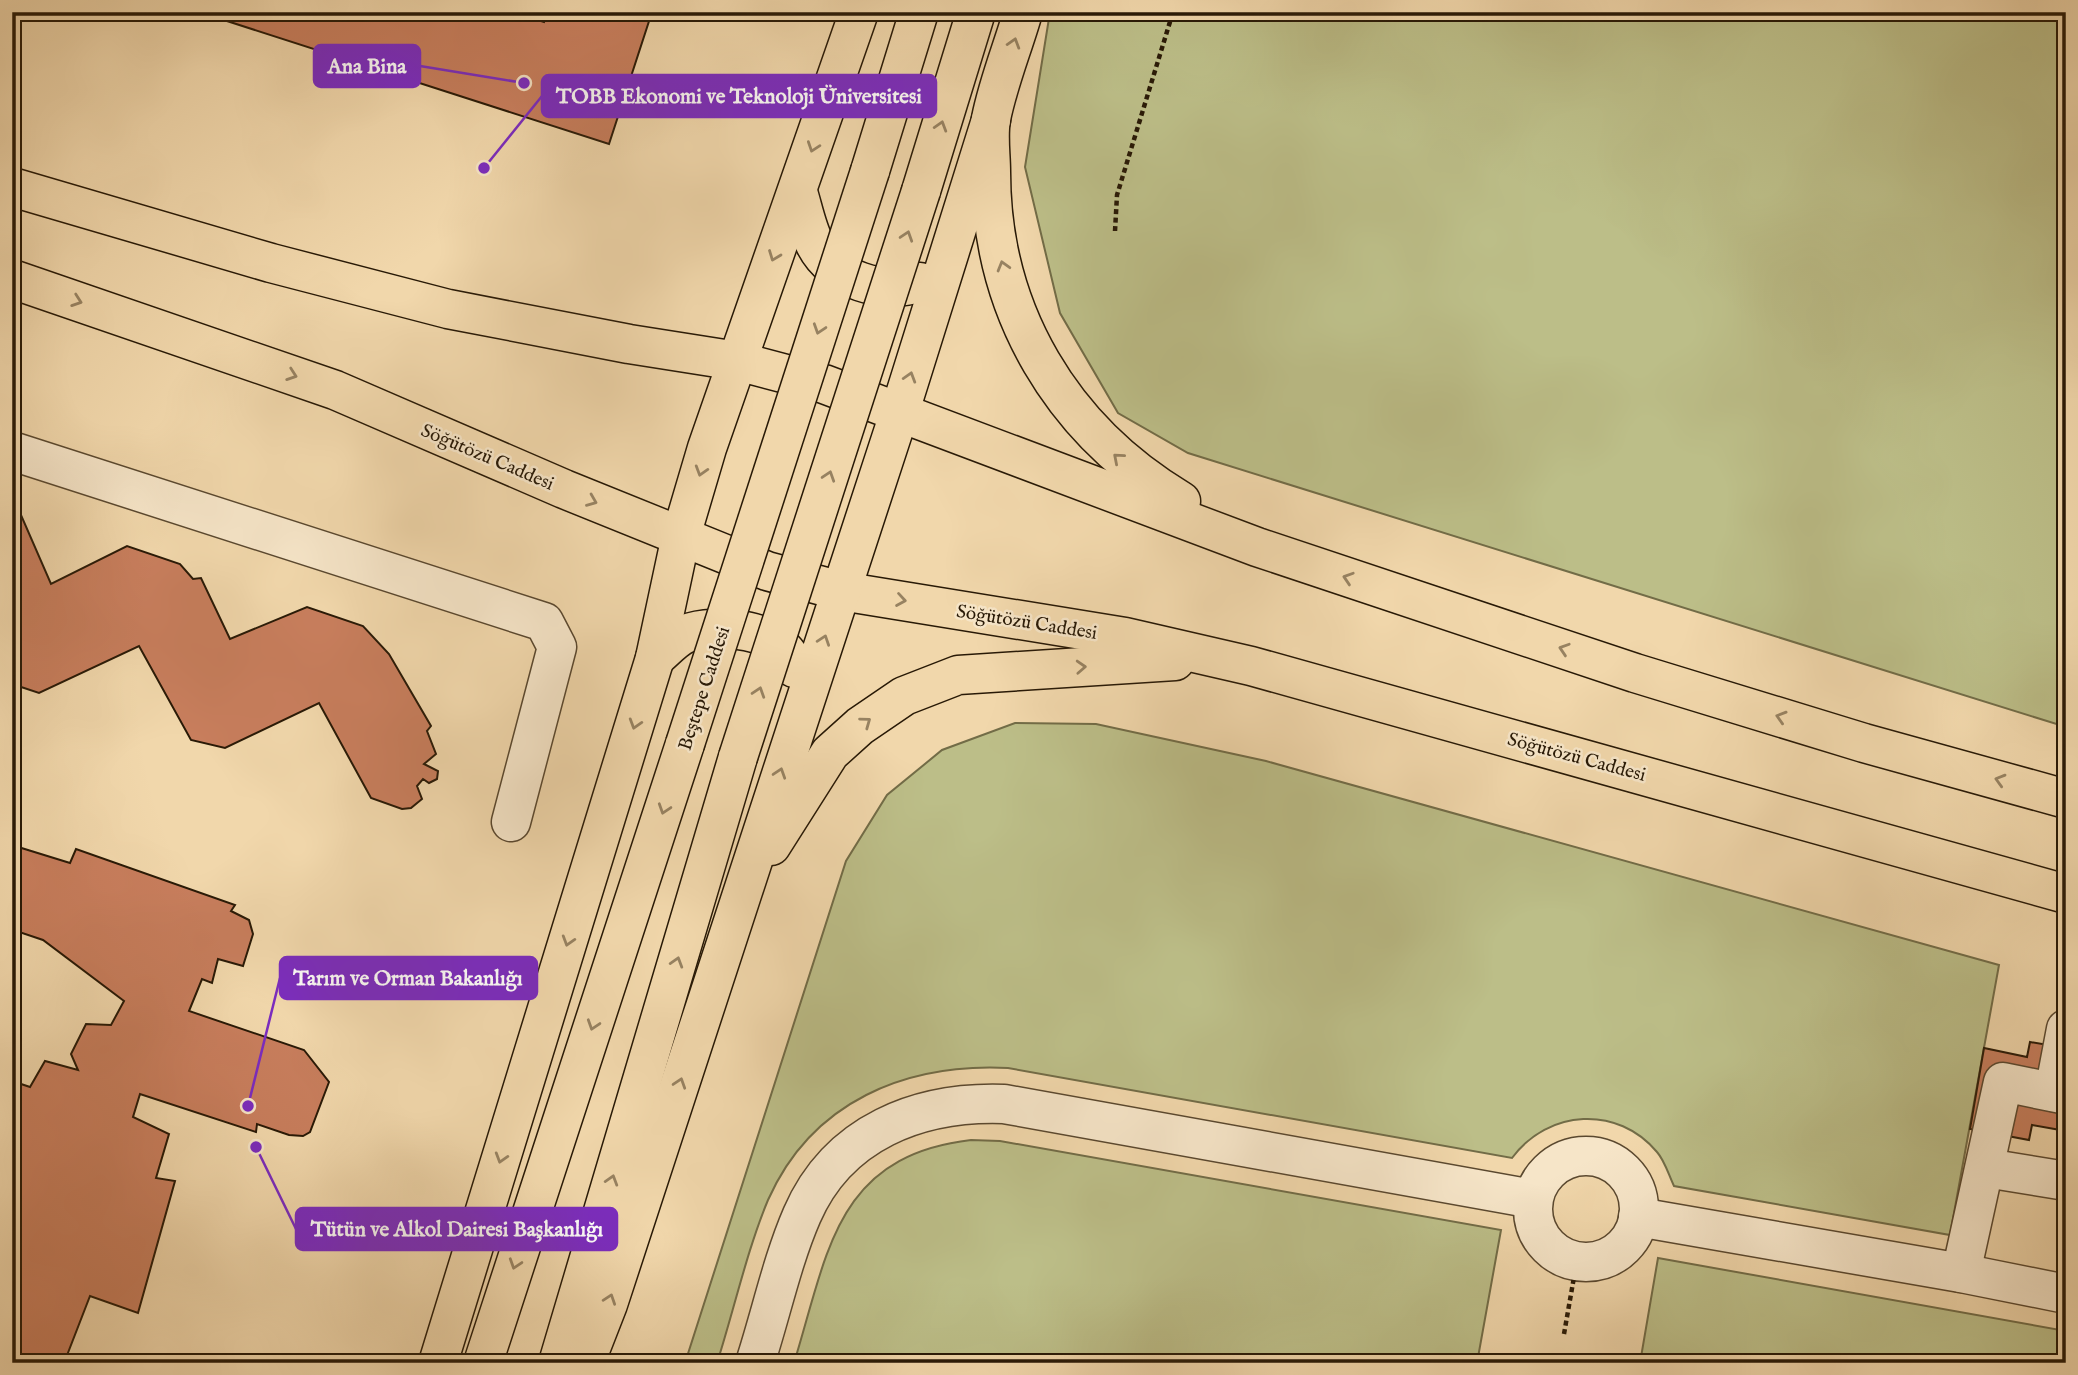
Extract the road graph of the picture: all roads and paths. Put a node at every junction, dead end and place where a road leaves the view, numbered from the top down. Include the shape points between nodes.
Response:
1 (859, 12) edge
2 (919, 12) edge
3 (976, 12) edge
4 (1023, 12) edge
5 (1172, 12) edge
6 (991, 120) junction
7 (12, 187) edge
8 (798, 192) junction
9 (1115, 231) dead end
10 (951, 247) junction
11 (12, 279) edge
12 (737, 361) junction
13 (899, 414) junction
14 (12, 451) edge
15 (681, 536) junction
16 (1257, 547) junction
17 (841, 591) junction
18 (655, 658) junction
19 (1219, 659) junction
20 (802, 704) junction
21 (2066, 799) edge
22 (511, 822) dead end
23 (2066, 894) edge
24 (740, 895) junction
25 (2066, 1029) edge
26 (2060, 1093) edge
27 (1986, 1168) junction
28 (2066, 1181) edge
29 (1533, 1199) junction
30 (1638, 1217) junction
31 (1577, 1261) junction
32 (1961, 1273) junction
33 (2066, 1294) edge
34 (1564, 1334) dead end
35 (438, 1363) edge
36 (483, 1363) edge
37 (558, 1363) edge
38 (585, 1363) edge
39 (755, 1363) edge

1 -> 8 main road
2 -> 36 main road, Beştepe Caddesi, bridge
37 -> 3 main road, bridge via 738,757
6 -> 4 main road
5 - 9 path via 1117,195
6 - 10 main road
16 -> 6 main road via 1116,457 1049,378 1017,312 1000,254 991,208
7 - 12 main road via 246,256 449,309
8 - 10 main road via 815,245 848,278 902,288 932,275
8 -> 12 main road
13 -> 10 main road
11 -> 15 main road, Söğütözü Caddesi via 335,390
12 - 13 main road via 824,384
12 -> 15 main road
13 - 16 main road
13 - 17 main road
14 - 22 street via 544,622 557,647
15 - 17 main road, Söğütözü Caddesi via 767,571
15 - 18 main road
21 -> 16 main road via 1635,673
17 -> 19 main road, Söğütözü Caddesi via 1125,637
20 -> 17 main road
18 - 20 main road via 683,635 709,628 753,633 779,644 792,661
18 -> 35 main road
19 - 23 main road, Söğütözü Caddesi
24 -> 19 main road via 830,754 860,726 904,696 958,675
24 -> 20 main road
38 -> 24 main road
25 - 26 street
26 - 27 street via 2003,1082
27 - 28 street
27 - 32 street
29 - 30 street via 1556,1165 1579,1156 1597,1156 1628,1176 1638,1196
29 - 31 street via 1541,1238 1553,1251
29 - 39 street via 1004,1104 939,1107 893,1121 859,1142 817,1187 802,1215
30 - 31 street via 1621,1248 1605,1258
30 - 32 street
31 - 34 path
32 - 33 street

